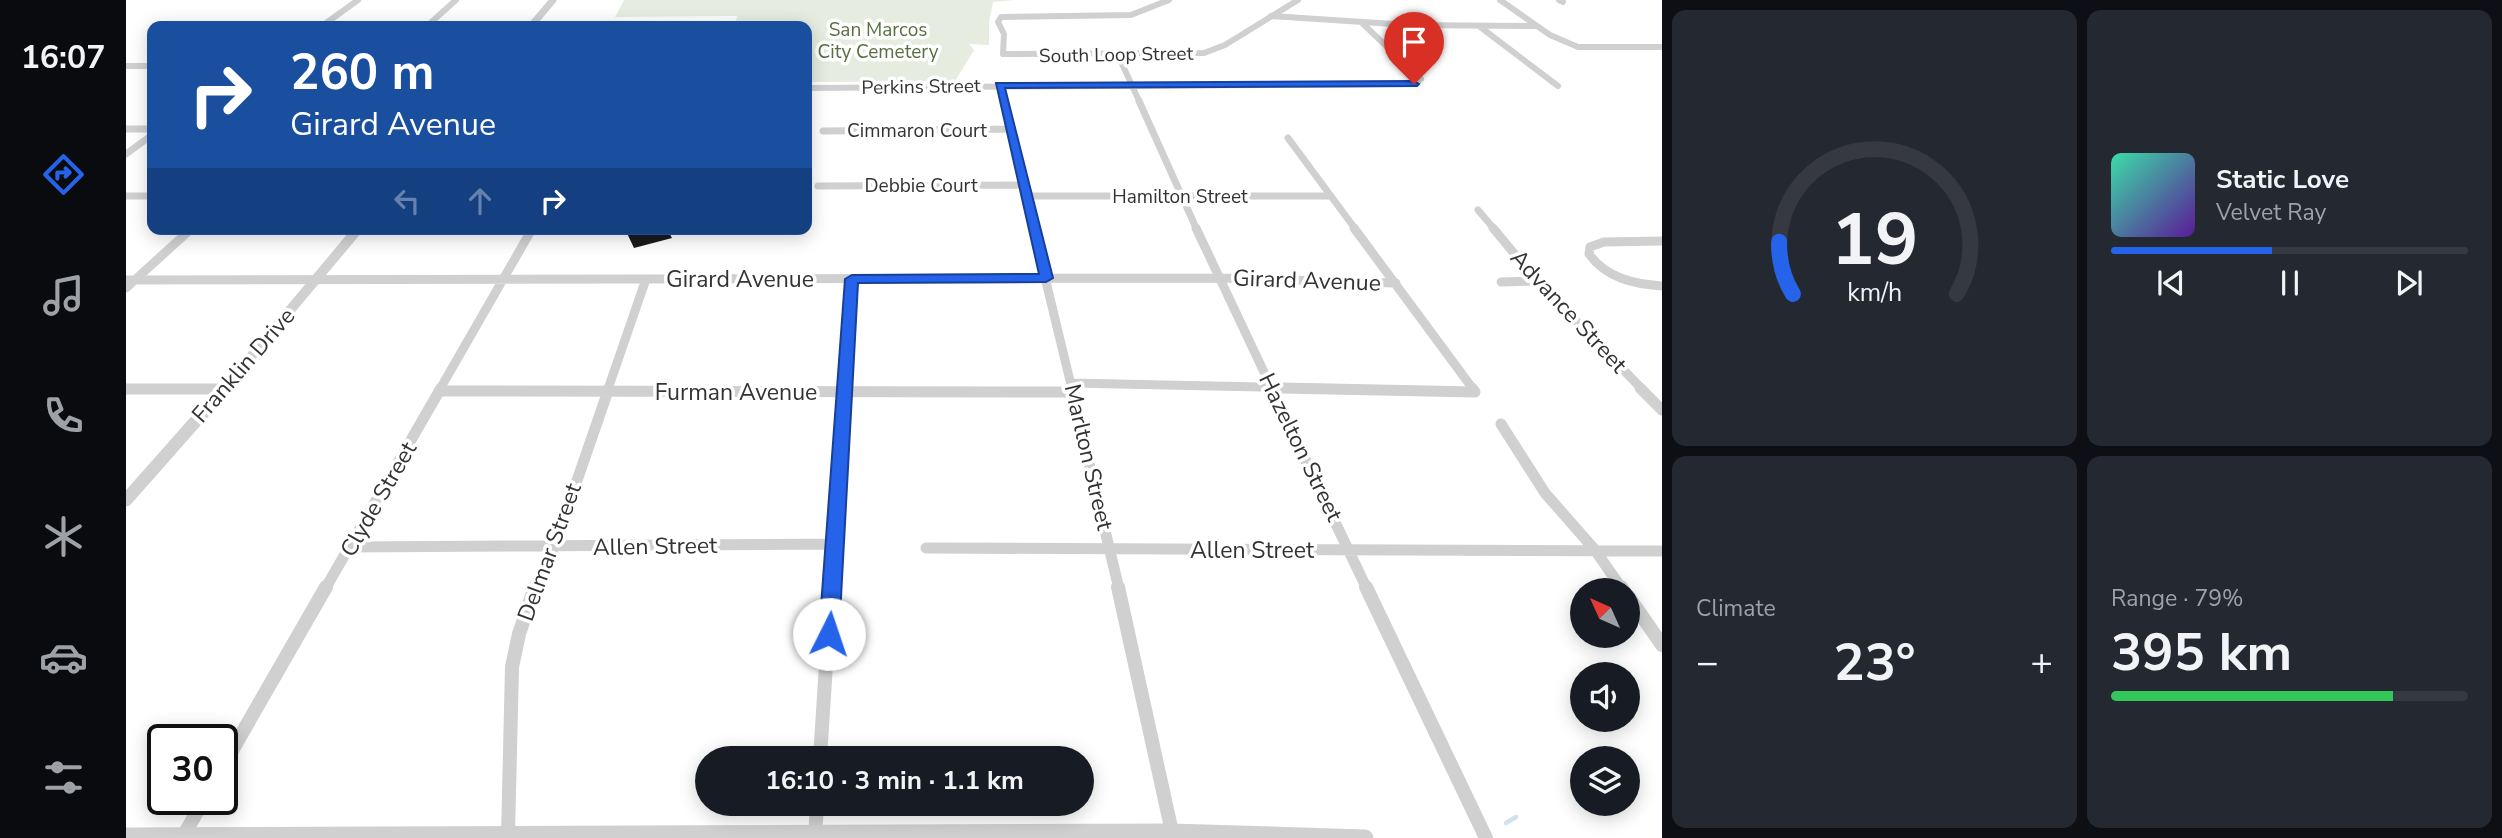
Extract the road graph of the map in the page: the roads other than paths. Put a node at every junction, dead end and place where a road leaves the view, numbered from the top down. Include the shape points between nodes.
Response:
1 (358, 0) edge
2 (456, 0) edge
3 (553, 0) edge
4 (1169, 0) edge
5 (1298, 0) edge
6 (1500, 0) edge
7 (1269, 15) junction
8 (329, 21) edge
9 (433, 21) edge
10 (535, 21) edge
11 (1361, 22) junction
12 (1479, 26) junction
13 (1537, 26) junction
14 (1662, 47) edge
15 (1118, 55) junction
16 (126, 66) edge
17 (147, 66) edge
18 (1130, 84) junction
19 (999, 85) junction
20 (1558, 86) dead end
21 (812, 88) edge
22 (126, 129) edge
23 (147, 129) edge
24 (1011, 130) junction
25 (823, 131) dead end
26 (1288, 138) dead end
27 (147, 139) edge
28 (126, 155) edge
29 (818, 186) dead end
30 (1026, 190) junction
31 (126, 196) edge
32 (147, 196) edge
33 (1181, 196) junction
34 (1331, 196) junction
35 (1478, 209) dead end
36 (184, 235) edge
37 (353, 235) edge
38 (530, 235) edge
39 (1662, 241) edge
40 (317, 278) junction
41 (505, 278) junction
42 (1046, 278) junction
43 (1219, 278) junction
44 (646, 279) junction
45 (852, 279) junction
46 (131, 280) edge
47 (1537, 281) junction
48 (1501, 282) dead end
49 (1396, 283) junction
50 (1662, 286) edge
51 (126, 288) edge
52 (1270, 386) junction
53 (1073, 388) junction
54 (126, 389) edge
55 (224, 389) junction
56 (439, 391) junction
57 (606, 391) junction
58 (845, 392) junction
59 (1662, 410) edge
60 (1502, 424) dead end
61 (126, 499) edge
62 (835, 544) junction
63 (350, 547) junction
64 (554, 547) junction
65 (926, 548) dead end
66 (1110, 549) junction
67 (1351, 550) junction
68 (1595, 551) junction
69 (1662, 551) edge
70 (1614, 578) edge
71 (1640, 613) edge
72 (1662, 645) edge
73 (238, 740) edge
74 (821, 746) edge
75 (195, 815) edge
76 (816, 816) edge
77 (1172, 832) junction
78 (508, 835) junction
79 (126, 836) edge
80 (815, 836) edge
81 (182, 838) edge
82 (1365, 838) edge
83 (1486, 838) edge

1 - 8 street
2 - 9 street
3 - 10 street
4 - 15 street, South Loop Street via 1132,15 1001,17 998,22 1004,34 1003,54
5 - 7 street, South Loop Street
6 - 13 street
7 - 11 street
7 - 15 street, South Loop Street via 1225,45 1204,53
11 - 12 street
11 - 18 street, Perkins Street via 1421,79 1414,84
12 - 13 street
12 - 20 street
13 - 14 street via 1578,47
15 - 18 street, Hazelton Street
16 - 17 street
18 - 19 street, Perkins Street
18 - 33 street, Hazelton Street
19 - 21 street, Perkins Street
19 - 24 street, Marlton Street
22 - 23 street
24 - 25 street, Cimmaron Court
24 - 30 street, Marlton Street
26 - 34 street
27 - 28 street
29 - 30 street, Debbie Court
30 - 33 street, Hamilton Street
30 - 42 street, Marlton Street
31 - 32 street
33 - 34 street, Hamilton Street
33 - 43 street, Hazelton Street
34 - 49 street
35 - 47 street, Advance Street
36 - 46 street
37 - 40 street, Franklin Drive
38 - 41 street, Clyde Street
39 - 50 street via 1604,242 1590,247 1589,254 1618,276
40 - 41 street, Girard Avenue
40 - 46 street, Girard Avenue
40 - 55 street, Franklin Drive
41 - 44 street, Girard Avenue
41 - 56 street, Clyde Street
42 - 43 street, Girard Avenue
42 - 45 street, Girard Avenue
42 - 53 street, Marlton Street
43 - 49 street, Girard Avenue
43 - 52 street, Hazelton Street
44 - 45 street, Girard Avenue
44 - 57 street, Delmar Street
45 - 58 street
46 - 51 street
47 - 48 street
47 - 59 street, Advance Street
49 - 52 street, Furman Avenue via 1475,392
52 - 53 street, Furman Avenue
52 - 67 street, Hazelton Street
53 - 58 street, Furman Avenue
53 - 66 street, Marlton Street
54 - 55 street
55 - 61 street, Franklin Drive
56 - 57 street, Furman Avenue
56 - 63 street, Clyde Street
57 - 58 street, Furman Avenue
57 - 64 street, Delmar Street
58 - 62 street
60 - 68 street via 1545,494
62 - 64 street, Allen Street
62 - 74 street
63 - 64 street, Allen Street
63 - 73 street, Clyde Street
64 - 78 street, Delmar Street via 519,634 512,667
65 - 66 street, Allen Street
66 - 67 street, Allen Street
66 - 77 street, Marlton Street
67 - 68 street, Allen Street
67 - 83 street, Hazelton Street
68 - 69 street, Allen Street
68 - 70 street
71 - 72 street
75 - 81 street
76 - 80 street
77 - 80 street
77 - 82 street
78 - 80 street
78 - 81 street
79 - 81 street

